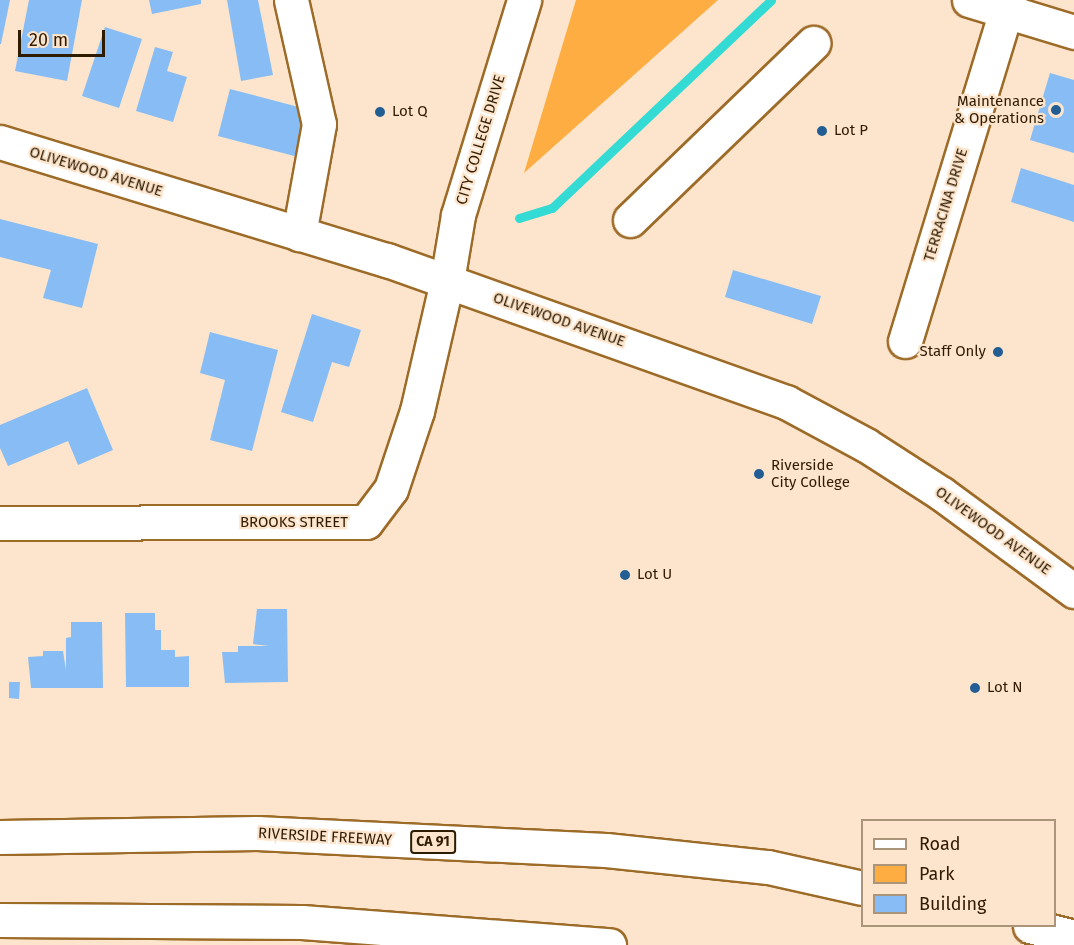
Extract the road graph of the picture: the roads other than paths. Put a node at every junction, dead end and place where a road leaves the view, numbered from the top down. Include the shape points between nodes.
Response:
1 (291, 0) edge
2 (524, 0) edge
3 (969, 0) edge
4 (1007, 6) edge
5 (1074, 32) edge
6 (813, 43) dead end
7 (0, 142) edge
8 (630, 220) dead end
9 (299, 234) junction
10 (447, 281) junction
11 (905, 341) dead end
12 (0, 523) edge
13 (1074, 591) edge
14 (0, 837) edge
15 (861, 888) edge
16 (0, 920) edge
17 (1034, 927) edge
18 (1074, 937) edge
19 (609, 945) edge

1 - 9 main road via 319,124
2 - 10 main road, CITY COLLEGE DRIVE via 458,215
3 - 4 main road
4 - 5 main road
4 - 11 main road, TERRACINA DRIVE
6 - 8 main road
7 - 9 main road, OLIVEWOOD AVENUE
9 - 10 main road, OLIVEWOOD AVENUE
10 - 12 main road, BROOKS STREET via 417,411 391,489 366,522
10 - 13 main road, OLIVEWOOD AVENUE via 786,402 866,445 942,494
14 - 15 main road, RIVERSIDE FREEWAY / CA 91 via 257,833 606,850 768,867
16 - 19 main road via 302,922
17 - 18 main road

